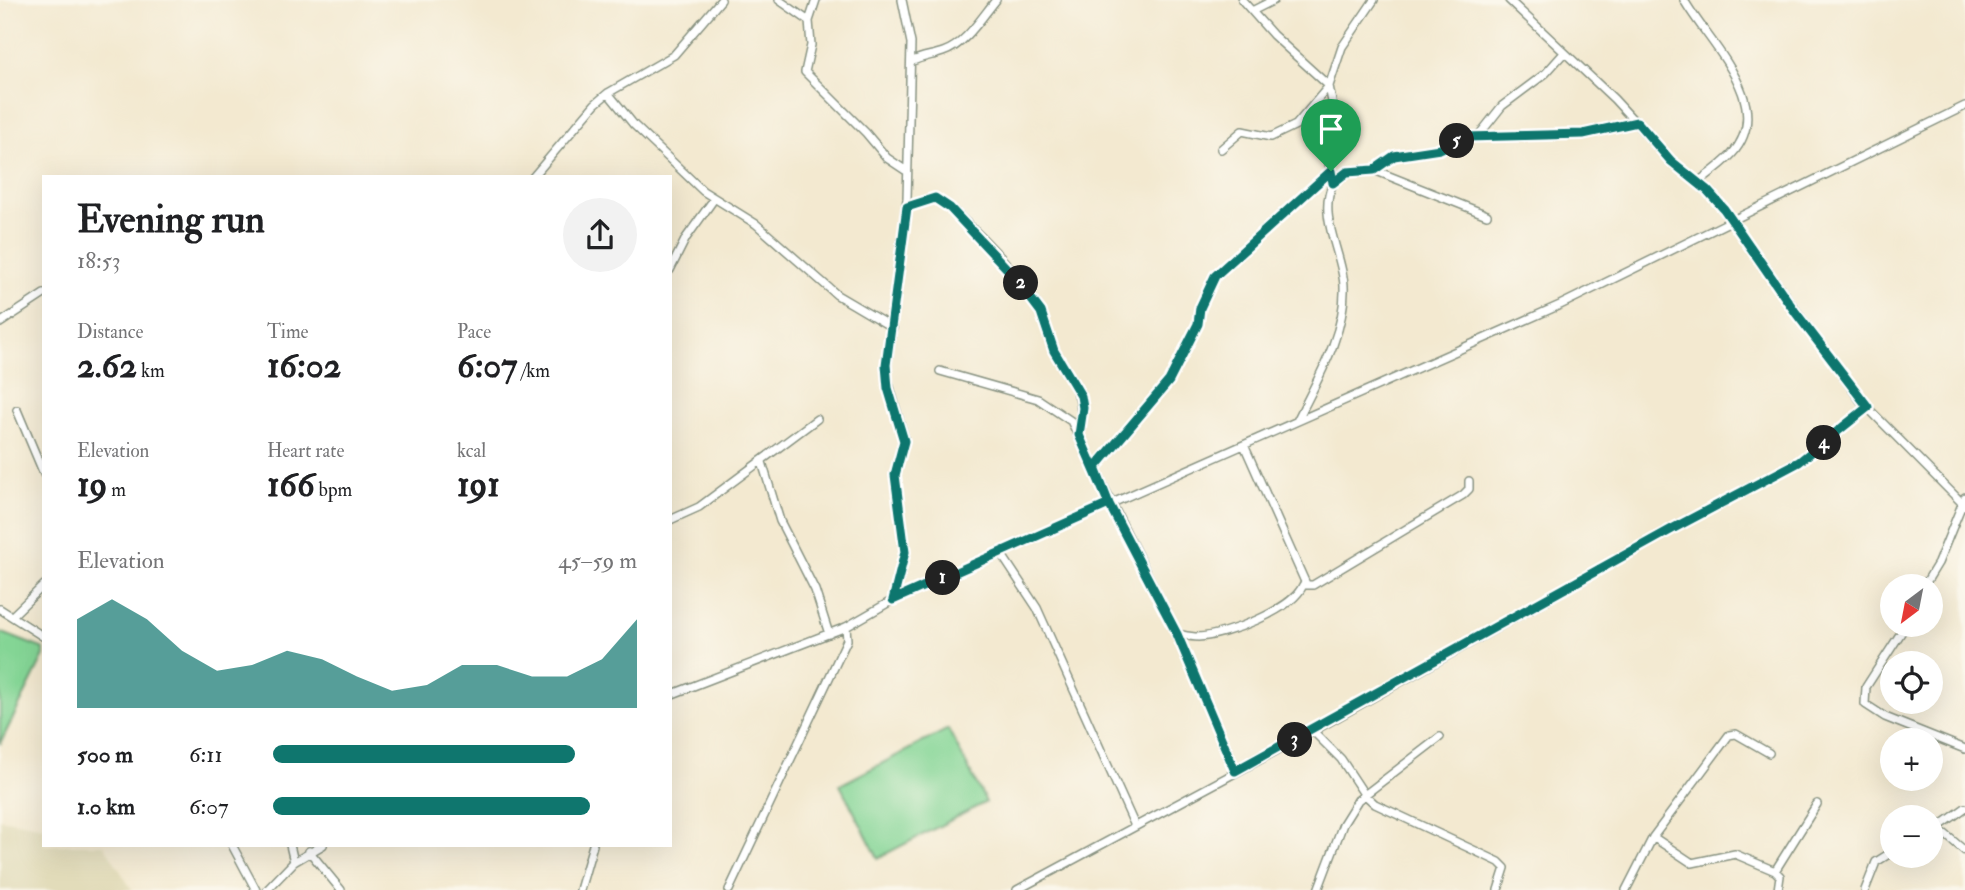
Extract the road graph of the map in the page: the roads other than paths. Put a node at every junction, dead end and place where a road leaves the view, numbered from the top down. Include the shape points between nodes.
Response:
1 (721, 0) edge
2 (779, 0) edge
3 (816, 0) edge
4 (902, 0) edge
5 (996, 0) edge
6 (1242, 0) edge
7 (1274, 0) edge
8 (1374, 0) edge
9 (1509, 0) edge
10 (1684, 0) edge
11 (1252, 11) junction
12 (809, 21) junction
13 (1563, 54) junction
14 (911, 62) junction
15 (1328, 86) junction
16 (608, 93) junction
17 (1965, 106) edge
18 (1637, 122) junction
19 (1479, 135) junction
20 (1221, 149) dead end
21 (542, 169) junction
22 (905, 170) junction
23 (1374, 170) junction
24 (1331, 171) junction
25 (535, 175) edge
26 (545, 175) edge
27 (1333, 183) junction
28 (1698, 183) junction
29 (714, 199) junction
30 (907, 207) junction
31 (1487, 215) dead end
32 (1730, 221) junction
33 (672, 266) edge
34 (42, 295) edge
35 (0, 324) edge
36 (892, 328) junction
37 (940, 371) dead end
38 (1868, 407) junction
39 (17, 410) dead end
40 (817, 419) dead end
41 (1297, 421) junction
42 (1079, 435) junction
43 (1244, 445) junction
44 (762, 463) junction
45 (1095, 468) junction
46 (42, 469) edge
47 (1469, 481) dead end
48 (1964, 502) edge
49 (1109, 504) junction
50 (672, 519) edge
51 (1000, 552) junction
52 (1931, 574) edge
53 (1306, 584) junction
54 (42, 587) edge
55 (893, 600) junction
56 (0, 609) edge
57 (12, 616) junction
58 (846, 627) junction
59 (829, 634) junction
60 (1177, 634) junction
61 (42, 636) edge
62 (1898, 637) edge
63 (672, 694) edge
64 (1313, 731) junction
65 (1440, 737) dead end
66 (1965, 749) edge
67 (1769, 753) dead end
68 (1235, 771) junction
69 (1364, 794) junction
70 (1817, 804) dead end
71 (1965, 808) edge
72 (1135, 826) junction
73 (1943, 826) edge
74 (1943, 832) edge
75 (1653, 837) junction
76 (233, 847) edge
77 (290, 847) edge
78 (318, 847) edge
79 (592, 847) edge
80 (309, 851) junction
81 (1965, 851) edge
82 (1880, 860) edge
83 (294, 862) junction
84 (1775, 871) junction
85 (256, 890) edge
86 (267, 890) edge
87 (341, 890) edge
88 (580, 890) edge
89 (729, 890) edge
90 (1017, 890) edge
91 (1318, 890) edge
92 (1498, 890) edge
93 (1626, 890) edge
94 (1778, 890) edge
95 (1866, 890) edge

1 - 16 street via 674,55
2 - 12 street
3 - 12 street
4 - 14 street
5 - 14 street via 955,45
6 - 11 street
7 - 11 street
8 - 15 street via 1342,47
9 - 13 street
10 - 28 street via 1740,81 1746,108 1737,147
11 - 15 street
12 - 22 street via 811,45 805,72 887,158
13 - 18 street
13 - 19 street via 1502,106
14 - 22 street
15 - 20 street via 1289,131 1271,137 1242,131
15 - 24 street via 1334,107 1327,151
16 - 21 street via 584,115
16 - 29 street via 640,130
17 - 32 street
18 - 19 street via 1583,134
18 - 28 street via 1671,161
19 - 23 street via 1440,149 1394,156
21 - 25 street
21 - 26 street
22 - 30 street
23 - 27 street via 1347,172
23 - 31 street
24 - 27 street
24 - 45 street via 1215,276 1198,324 1169,381
27 - 41 street via 1330,220 1342,266 1344,306
28 - 32 street
29 - 33 street
29 - 36 street via 773,237 837,295
30 - 36 street
30 - 42 street via 935,198 950,208 1027,291 1041,312 1054,351 1078,388 1083,408
32 - 38 street
32 - 41 street via 1560,305
34 - 35 street
36 - 55 street via 886,373 904,441 895,475 905,552
37 - 42 street via 1049,404 1065,415
38 - 48 street
38 - 64 street via 1799,462
39 - 46 street
40 - 44 street
41 - 43 street
42 - 45 street
43 - 49 street
43 - 53 street
44 - 50 street via 699,507
44 - 59 street via 780,521 815,590
45 - 49 street
47 - 53 street via 1466,493 1313,585
48 - 52 street
49 - 51 street
49 - 60 street
51 - 55 street
51 - 72 street via 1037,608
53 - 60 street via 1291,603 1249,623 1199,637
54 - 57 street
55 - 58 street
56 - 57 street
57 - 61 street
58 - 59 street
58 - 89 street via 847,640
59 - 63 street
60 - 68 street
62 - 66 street via 1866,687 1866,704 1885,717
64 - 68 street
64 - 69 street via 1341,759
65 - 69 street
67 - 75 street via 1730,733
68 - 72 street
69 - 91 street via 1343,824
69 - 92 street via 1390,813 1499,862 1505,868
70 - 84 street
71 - 73 street
72 - 90 street
74 - 81 street
75 - 84 street via 1692,863 1735,854
75 - 93 street
76 - 85 street
77 - 83 street
78 - 80 street
79 - 88 street
80 - 83 street
80 - 87 street
82 - 95 street
83 - 86 street
84 - 94 street via 1780,876

